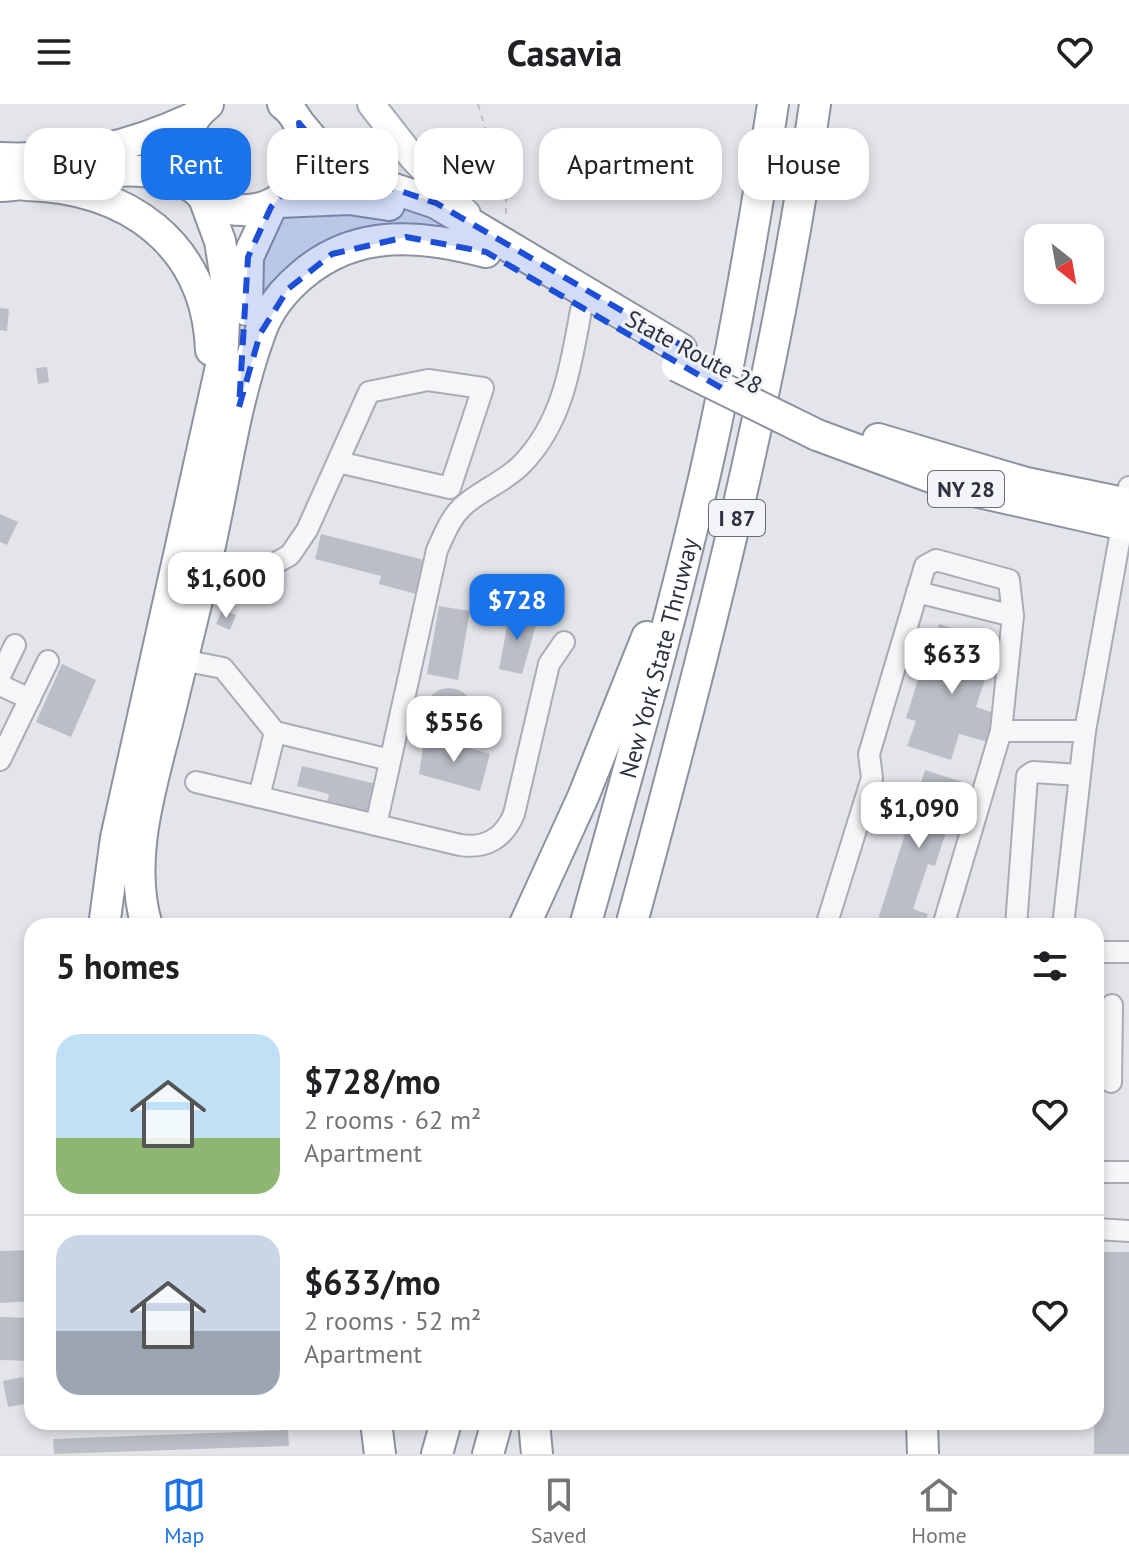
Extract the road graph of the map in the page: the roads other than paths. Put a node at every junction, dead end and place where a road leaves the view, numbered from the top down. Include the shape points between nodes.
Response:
1 (371, 104) edge
2 (773, 104) edge
3 (815, 104) edge
4 (202, 108) edge
5 (292, 111) edge
6 (193, 128) edge
7 (0, 158) edge
8 (141, 172) edge
9 (13, 185) edge
10 (202, 200) edge
11 (213, 200) edge
12 (275, 204) junction
13 (487, 239) junction
14 (581, 310) junction
15 (679, 358) junction
16 (239, 407) junction
17 (204, 454) junction
18 (338, 462) junction
19 (705, 473) junction
20 (450, 488) junction
21 (463, 507) junction
22 (1127, 509) edge
23 (206, 562) junction
24 (917, 592) junction
25 (1013, 616) junction
26 (564, 642) dead end
27 (15, 645) dead end
28 (182, 660) junction
29 (48, 661) dead end
30 (0, 676) edge
31 (0, 685) edge
32 (30, 699) junction
33 (1001, 731) junction
34 (1085, 731) junction
35 (275, 732) junction
36 (0, 760) edge
37 (390, 760) junction
38 (1080, 775) junction
39 (196, 782) dead end
40 (259, 797) junction
41 (146, 809) junction
42 (376, 825) junction
43 (112, 868) junction
44 (105, 918) edge
45 (111, 918) edge
46 (126, 918) edge
47 (146, 918) edge
48 (528, 918) edge
49 (587, 918) edge
50 (633, 918) edge
51 (828, 918) edge
52 (945, 918) edge
53 (1017, 918) edge
54 (1064, 918) edge
55 (1104, 952) edge
56 (1129, 952) edge
57 (1112, 1005) dead end
58 (1111, 1082) dead end
59 (1104, 1172) edge
60 (1129, 1172) edge
61 (1104, 1229) edge
62 (1129, 1231) edge
63 (377, 1430) edge
64 (444, 1430) edge
65 (495, 1430) edge
66 (535, 1430) edge
67 (922, 1430) edge
68 (932, 1430) edge
69 (380, 1454) edge
70 (437, 1454) edge
71 (488, 1454) edge
72 (537, 1454) edge
73 (923, 1454) edge
74 (933, 1454) edge

1 - 13 main road
2 - 19 highway, New York State Thruway / I 87
3 - 50 highway, New York State Thruway / I 87 via 746,482
4 - 6 highway
4 - 7 highway via 162,133 104,151 52,159
5 - 12 highway via 304,146 303,166 294,185
5 - 13 highway, State Route 28 / NY 28 via 338,170 420,196
8 - 9 highway, State Route 28 via 121,169
9 - 17 highway via 72,188 108,199 153,227 186,263 200,292 211,339
10 - 17 highway via 220,241 227,300 222,362
11 - 12 highway, State Route 28 via 236,211
12 - 13 highway, State Route 28 / NY 28 via 349,199 385,204
12 - 16 highway via 248,257
13 - 14 highway, State Route 28 / NY 28
13 - 15 highway, State Route 28 / NY 28
13 - 16 highway via 406,237 367,242 324,259 301,275 270,312
14 - 15 highway, State Route 28 / NY 28
14 - 21 lane via 568,376 541,443 507,478
15 - 22 highway, State Route 28 / NY 28, bridge via 928,478
16 - 23 highway
17 - 43 highway
18 - 20 lane
18 - 20 lane via 369,392 428,380 483,388
18 - 23 lane via 290,555 253,571
19 - 48 highway via 629,686
19 - 49 highway, New York State Thruway / I 87
20 - 21 lane
21 - 37 lane via 437,550
22 - 34 lane
23 - 28 highway
24 - 25 lane
24 - 25 lane via 929,561 990,573 1009,580
24 - 51 lane via 869,754 872,778
25 - 33 lane
26 - 42 lane via 549,664 514,814 503,834 471,847
27 - 30 lane
28 - 35 lane via 223,668
28 - 41 highway
29 - 32 lane
31 - 32 lane
32 - 36 lane
33 - 34 lane
33 - 52 lane
34 - 38 lane
35 - 37 lane
35 - 40 lane
37 - 42 lane
38 - 53 lane via 1027,776
38 - 54 lane
39 - 40 lane
40 - 42 lane
41 - 46 highway via 130,861
41 - 47 highway via 140,869
43 - 44 highway
43 - 45 highway
55 - 56 lane
57 - 58 lane
59 - 60 lane
61 - 62 lane
63 - 69 highway
64 - 70 highway
65 - 71 highway
66 - 72 highway
67 - 73 highway
68 - 74 highway

